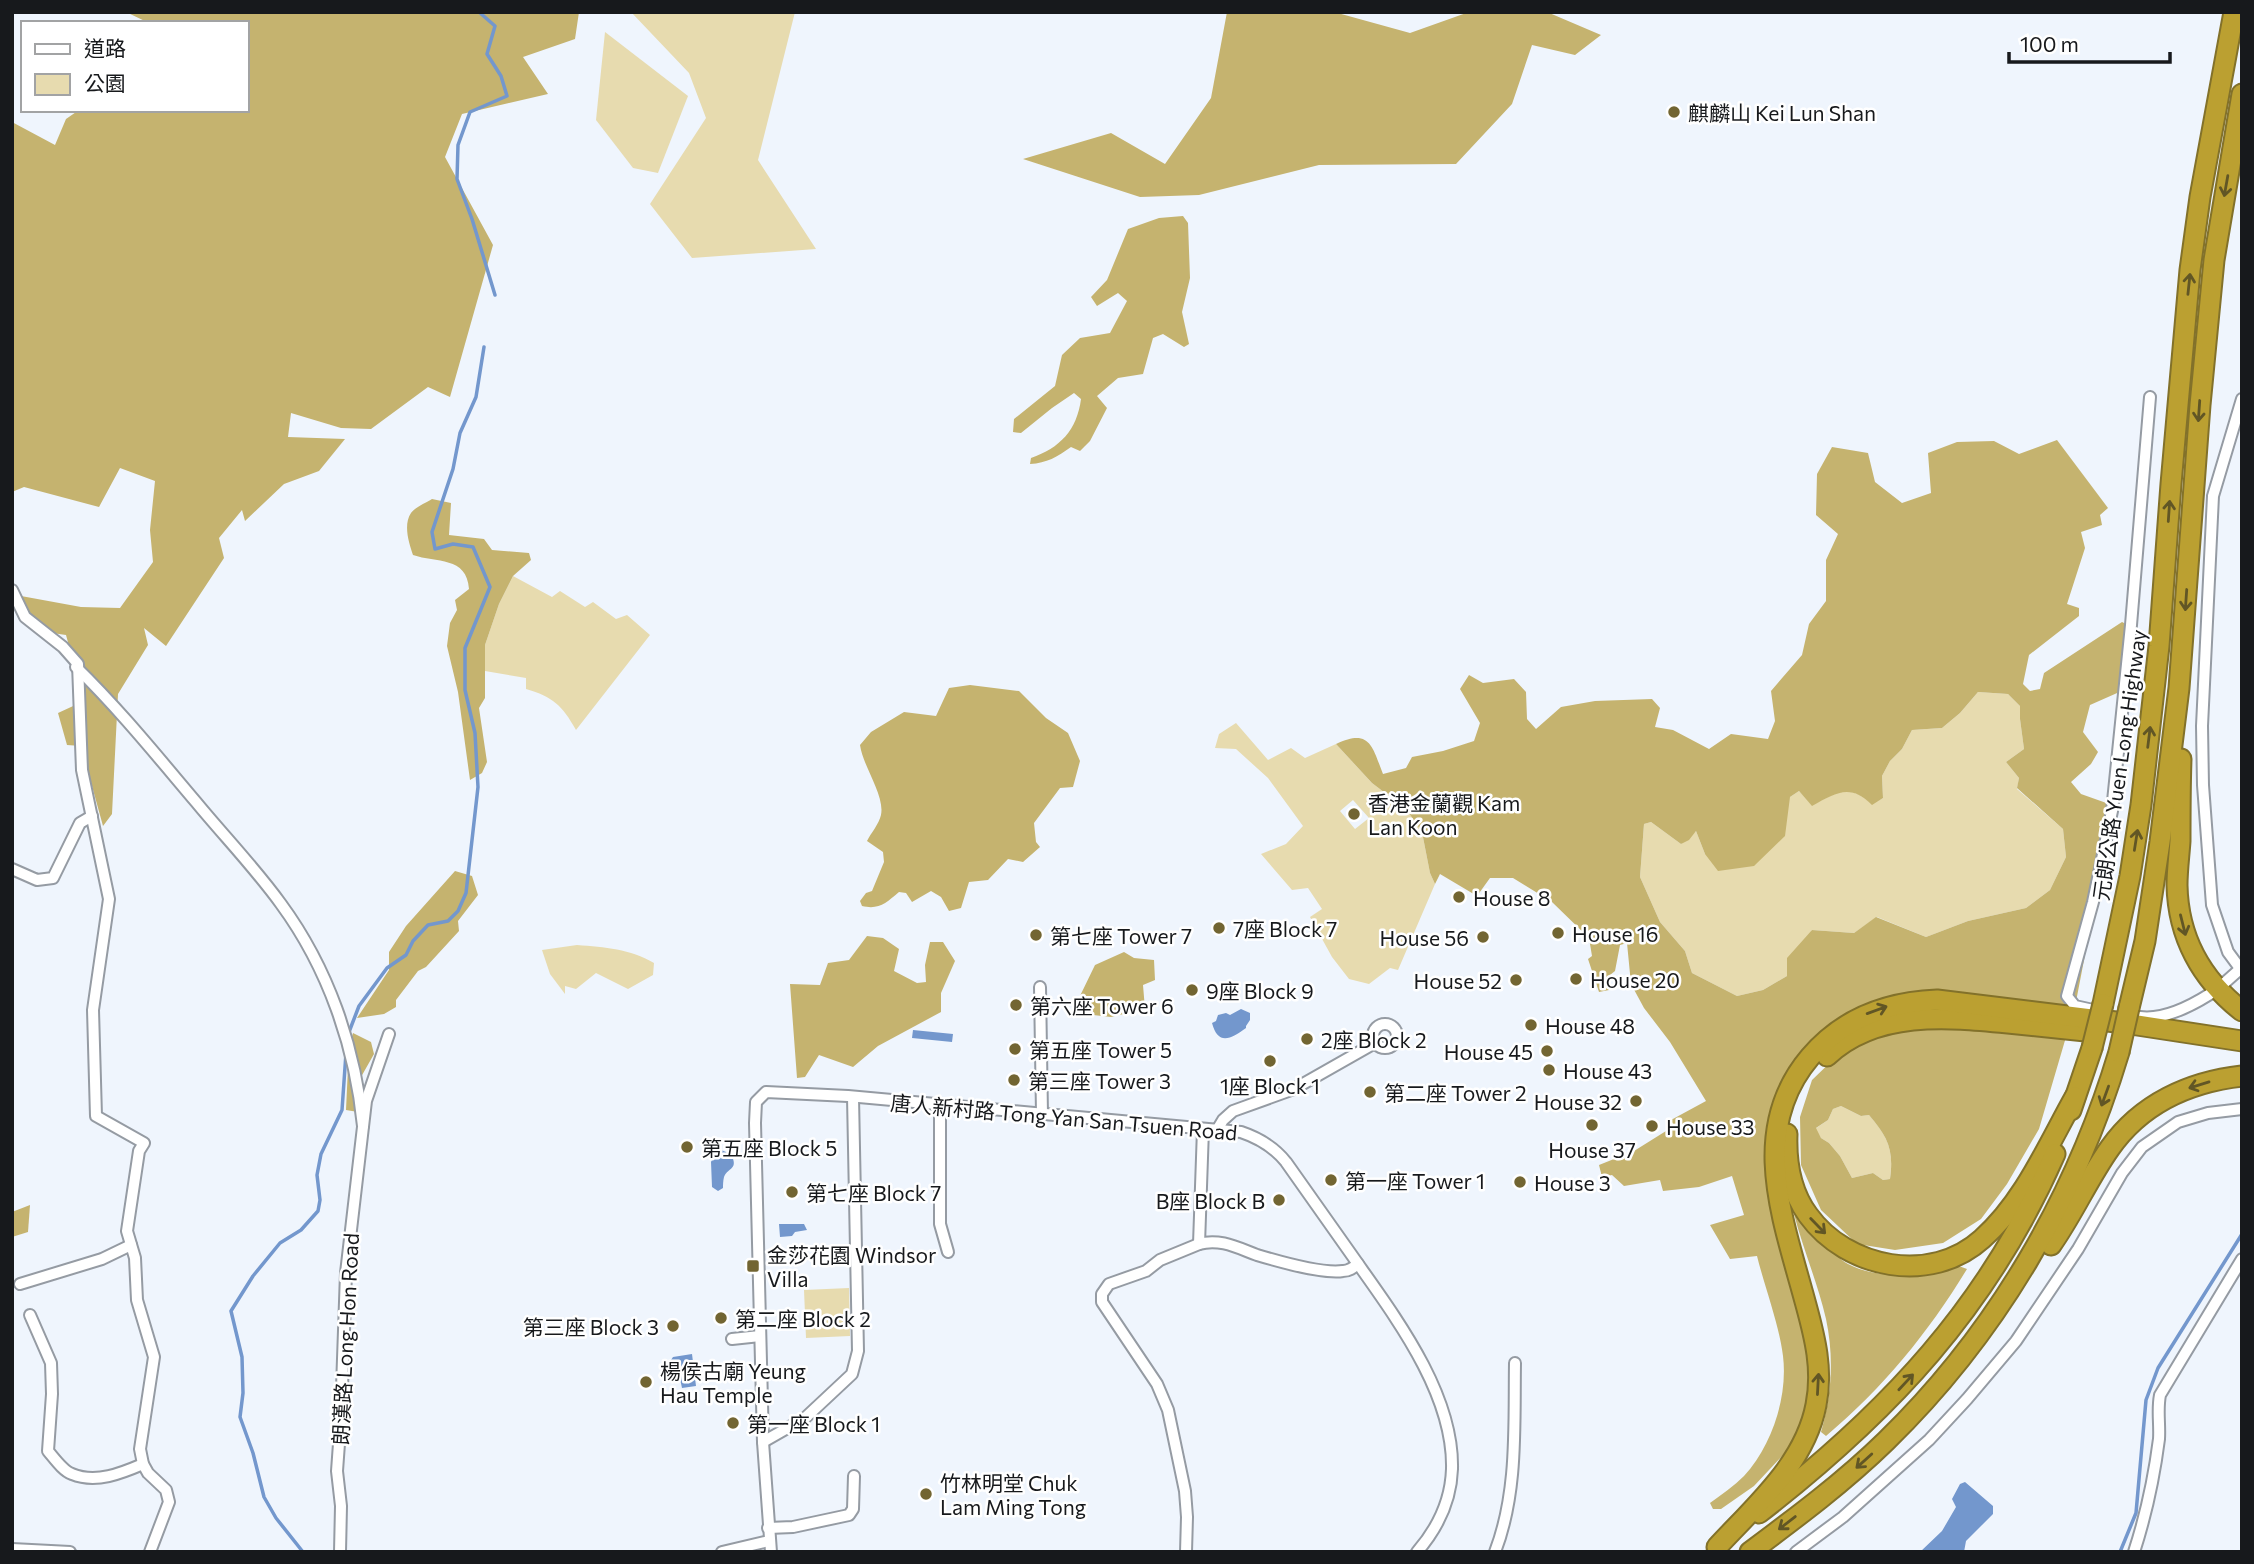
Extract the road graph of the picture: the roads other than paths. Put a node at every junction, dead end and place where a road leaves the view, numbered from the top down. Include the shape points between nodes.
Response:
1 (2234, 12) edge
2 (2242, 94) edge
3 (2150, 397) dead end
4 (2242, 400) edge
5 (12, 590) edge
6 (12, 608) edge
7 (2179, 688) junction
8 (92, 816) junction
9 (12, 869) edge
10 (2241, 971) edge
11 (2221, 986) dead end
12 (1040, 987) dead end
13 (2210, 994) dead end
14 (2242, 1011) edge
15 (389, 1034) dead end
16 (2242, 1041) edge
17 (1375, 1043) dead end
18 (2242, 1052) edge
19 (2242, 1076) edge
20 (853, 1097) junction
21 (2075, 1097) junction
22 (940, 1105) junction
23 (2242, 1109) edge
24 (1042, 1114) junction
25 (363, 1126) junction
26 (1203, 1129) junction
27 (1217, 1130) junction
28 (1199, 1244) junction
29 (131, 1245) junction
30 (948, 1252) dead end
31 (2242, 1259) edge
32 (1358, 1264) junction
33 (20, 1284) dead end
34 (30, 1315) dead end
35 (1991, 1318) junction
36 (760, 1336) junction
37 (732, 1339) dead end
38 (1515, 1363) dead end
39 (763, 1441) junction
40 (143, 1464) junction
41 (854, 1476) dead end
42 (768, 1528) junction
43 (770, 1546) edge
44 (12, 1549) edge
45 (1713, 1549) edge
46 (38, 1551) edge
47 (71, 1552) edge
48 (150, 1552) edge
49 (340, 1552) edge
50 (723, 1552) edge
51 (1186, 1552) edge
52 (1417, 1552) edge
53 (1495, 1552) edge
54 (1750, 1552) edge
55 (1796, 1552) edge
56 (2134, 1552) edge

21 -> 1 highway, 元朗公路 Yuen Long Highway, bridge via 2103,1004 2141,805 2190,270
2 -> 7 highway via 2211,294
3 - 13 street via 2112,811 2067,996 2078,1007 2153,1018
4 - 10 street via 2213,496 2202,726 2212,905 2228,952
5 - 8 street via 24,617 78,664 82,770
6 - 25 street, 朗漢路 Long Hon Road via 114,705 294,922 316,961 344,1031
7 -> 14 highway via 2182,744 2177,885 2181,916 2201,967
7 -> 35 highway, bridge via 2145,941 2119,1052 2088,1139 2047,1229
8 - 9 street via 80,823 53,878 37,880
8 - 29 street via 109,898 93,1010 96,1116 144,1143 127,1231
10 - 11 street
12 - 24 street
15 - 25 street, 朗漢路 Long Hon Road via 369,1091
45 -> 16 highway via 1793,1461 1808,1434 1816,1405 1816,1342 1787,1233 1774,1139 1789,1089 1819,1046 1861,1016 1898,1004 1937,1000
17 - 27 street via 1294,1089 1233,1111
18 -> 21 highway via 1957,1018 1877,1027 1835,1049 1799,1093 1787,1140 1795,1189 1805,1212 1822,1231 1858,1255 1909,1267 1948,1259 1982,1239 2008,1211
19 -> 35 highway via 2179,1091 2130,1124 2039,1262
20 - 22 street, 唐人新村路 Tong Yan San Tsuen Road
20 - 36 street, 唐人新村路 Tong Yan San Tsuen Road via 766,1092 756,1102
20 - 39 street via 858,1351 852,1374 805,1418
45 -> 21 highway, 元朗公路 Yuen Long Highway via 1837,1450 1942,1341 1969,1306 2040,1189
22 - 24 street, 唐人新村路 Tong Yan San Tsuen Road
22 - 30 street via 940,1224
23 - 55 street via 2178,1122 2142,1147 2016,1341 1967,1399 1929,1440 1843,1517
24 - 26 street, 唐人新村路 Tong Yan San Tsuen Road
25 - 49 street, 朗漢路 Long Hon Road via 346,1273 337,1471
26 - 27 street, 唐人新村路 Tong Yan San Tsuen Road
26 - 28 street
27 - 32 street, 唐人新村路 Tong Yan San Tsuen Road via 1250,1135 1280,1154
28 - 32 street via 1225,1243 1332,1271 1346,1271
28 - 51 street via 1109,1284 1102,1294 1102,1302 1157,1384 1168,1410 1185,1491
29 - 33 street via 102,1259
29 - 40 street via 137,1300 154,1357 140,1448
31 - 56 street via 2160,1395 2159,1439 2147,1513
32 - 52 street, 唐人新村路 Tong Yan San Tsuen Road via 1417,1355 1450,1441 1447,1501
34 - 40 street via 51,1363 48,1451 70,1474 95,1478
35 -> 54 highway via 1934,1391 1887,1440
36 - 37 street
36 - 39 street
38 - 53 street via 1514,1466
39 - 42 street
40 - 48 street via 166,1490 169,1502
41 - 42 street via 849,1515
42 - 43 street
43 - 50 street
44 - 46 street
46 - 47 street

